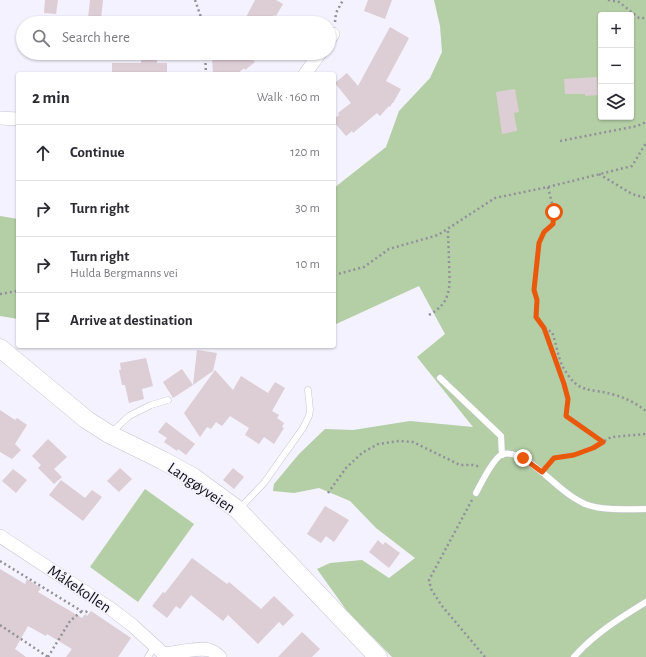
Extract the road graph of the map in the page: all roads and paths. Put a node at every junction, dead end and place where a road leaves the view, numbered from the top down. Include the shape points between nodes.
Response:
1 (194, 0) edge
2 (343, 0) edge
3 (608, 0) edge
4 (200, 16) edge
5 (335, 16) edge
6 (646, 18) edge
7 (205, 60) edge
8 (315, 60) edge
9 (206, 72) edge
10 (306, 72) edge
11 (0, 118) edge
12 (16, 119) edge
13 (646, 122) edge
14 (560, 141) dead end
15 (646, 144) edge
16 (598, 174) junction
17 (548, 187) junction
18 (646, 198) edge
19 (448, 228) junction
20 (336, 274) edge
21 (16, 291) edge
22 (0, 294) edge
23 (429, 315) dead end
24 (544, 328) junction
25 (0, 348) edge
26 (440, 378) dead end
27 (308, 390) dead end
28 (168, 400) dead end
29 (646, 410) edge
30 (109, 434) junction
31 (646, 434) edge
32 (603, 442) junction
33 (502, 455) junction
34 (489, 469) junction
35 (542, 472) junction
36 (328, 493) dead end
37 (476, 493) joint
38 (646, 509) edge
39 (238, 510) junction
40 (0, 536) edge
41 (0, 562) edge
42 (97, 599) junction
43 (646, 602) edge
44 (82, 611) junction
45 (0, 625) edge
46 (162, 652) edge
47 (48, 657) edge
48 (148, 657) edge
49 (220, 657) edge
50 (378, 657) edge
51 (485, 657) edge
52 (574, 657) edge

1 - 4 path
2 - 5 path
3 - 6 path via 618,2 639,18
7 - 9 path
8 - 10 street
11 - 12 street
13 - 14 path
15 - 16 path via 632,166
16 - 17 path
16 - 18 path via 632,194
17 - 19 path via 495,198
17 - 24 path via 554,212 553,224 544,232 539,243 534,290 537,300 536,317
19 - 20 path via 438,235 389,249 364,267
19 - 23 path via 448,296 435,312
21 - 22 path
24 - 29 path via 552,332 563,367 576,385 594,392 615,395
24 - 32 path via 568,399 566,416
25 - 30 main road, Langøyveien via 87,420
26 - 33 lane via 501,436
27 - 39 lane via 310,410 303,428 264,483
28 - 30 lane via 129,416
30 - 39 main road, Langøyveien via 193,477
31 - 32 path via 611,437
32 - 35 path via 574,455 554,458
33 - 34 lane
33 - 35 lane via 523,458
34 - 36 path via 460,465 413,442 399,440 378,444 362,453 346,468
34 - 37 lane
35 - 38 lane via 566,493 586,504
37 - 51 path via 429,580 430,589 442,606
39 - 50 main road, Langøyveien
40 - 42 street, Måkekollen
41 - 44 path
42 - 44 path via 88,611
42 - 46 street, Måkekollen
43 - 52 lane via 596,635
44 - 47 path via 70,621
45 - 47 path
46 - 48 lane
46 - 49 street via 202,649 215,652

